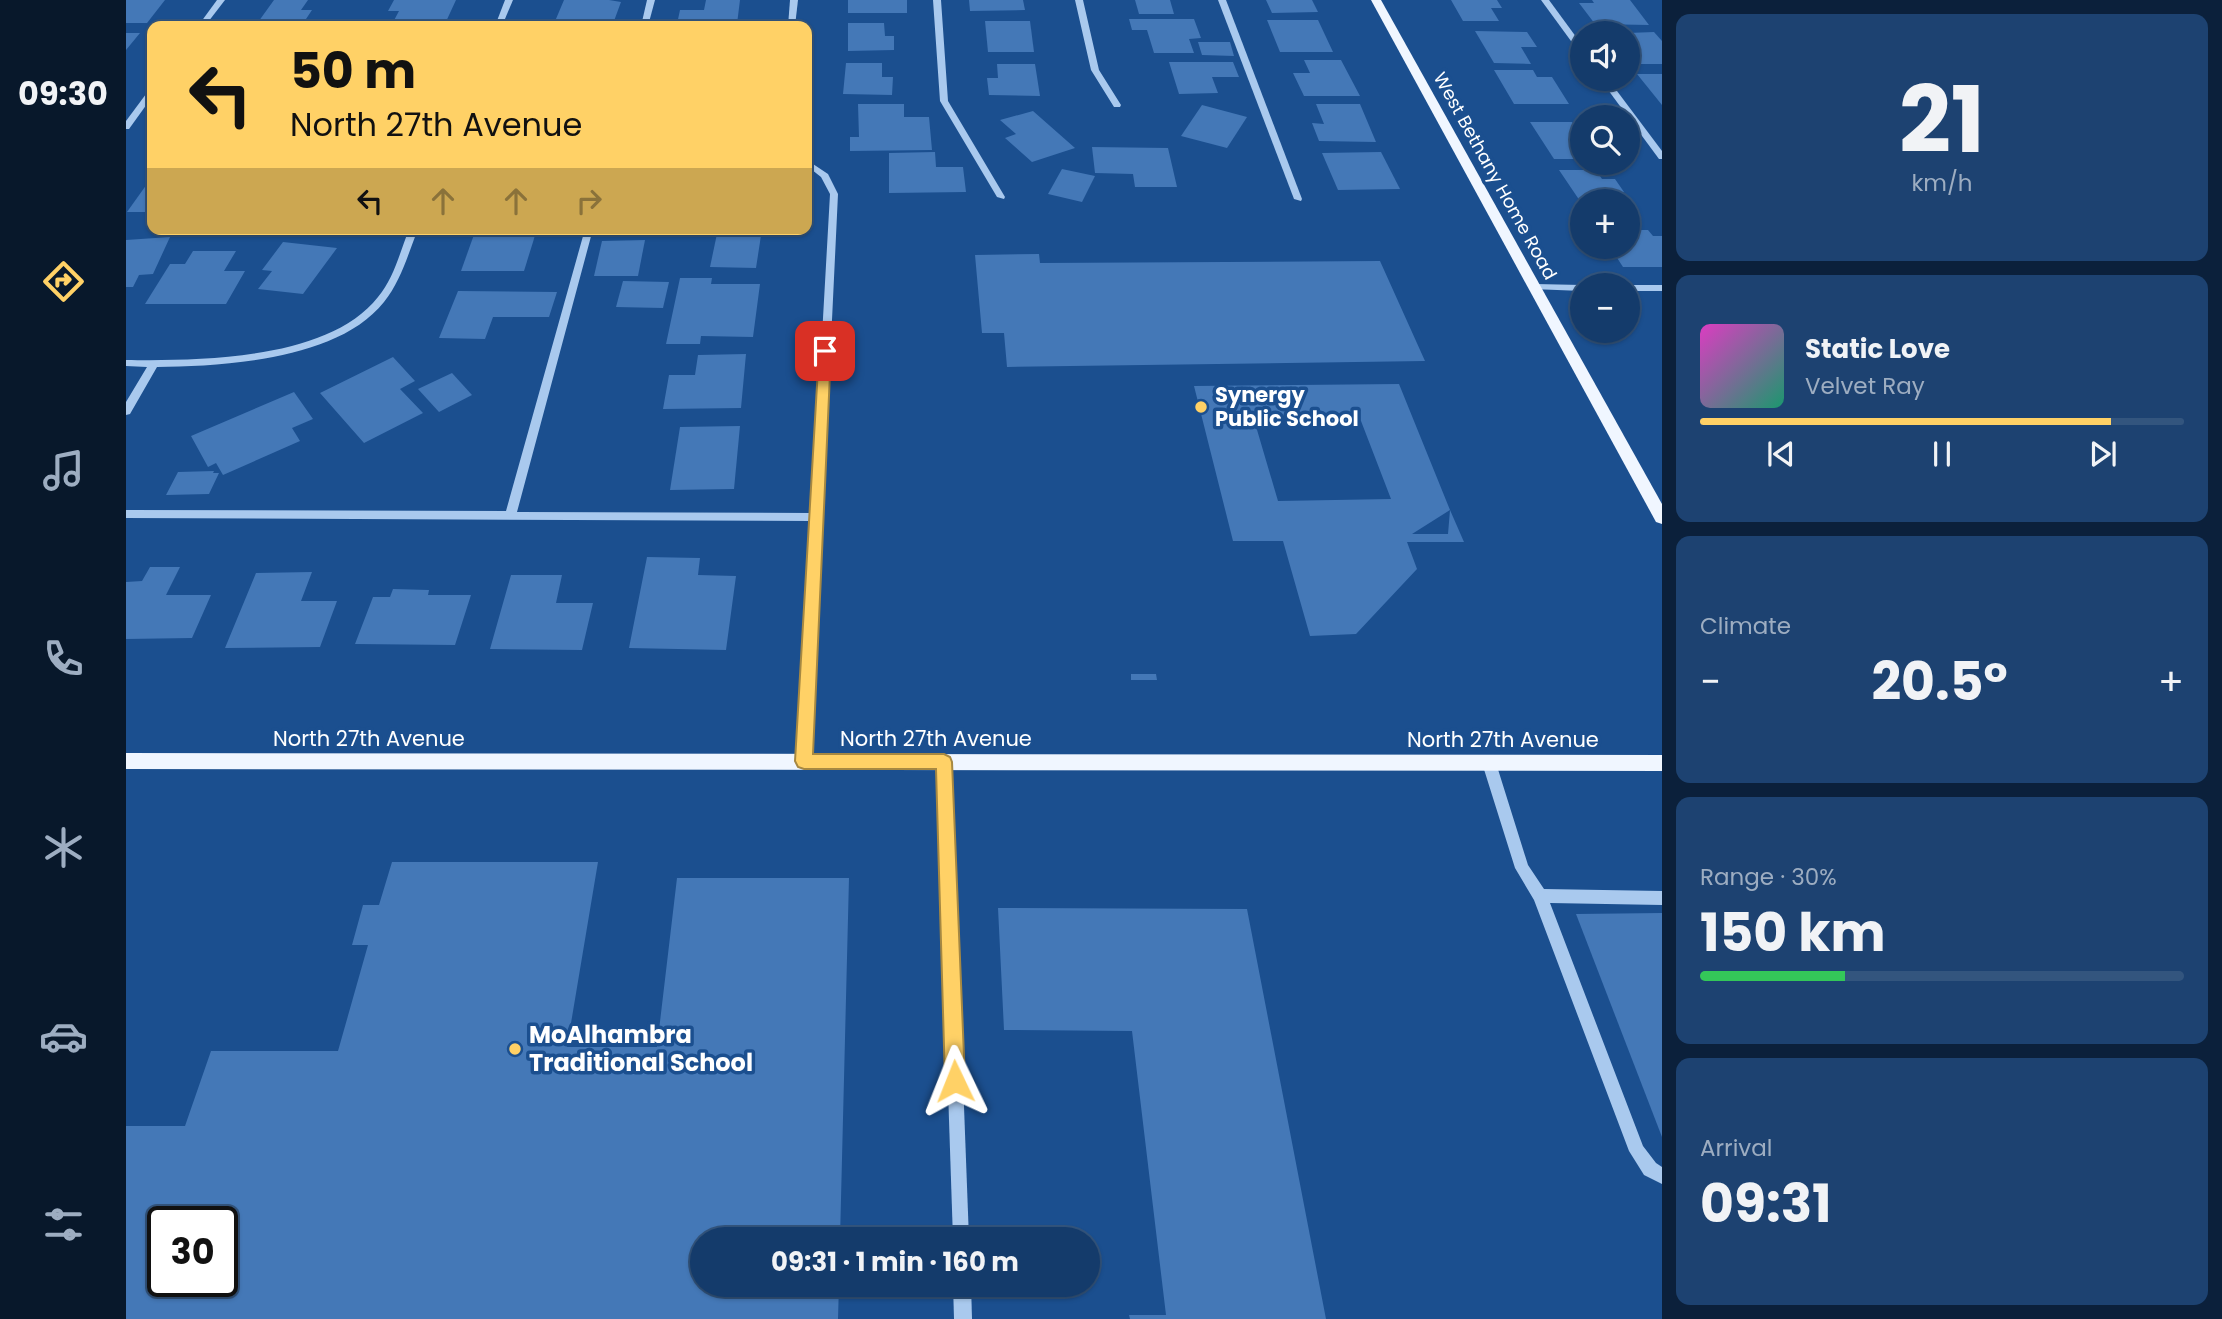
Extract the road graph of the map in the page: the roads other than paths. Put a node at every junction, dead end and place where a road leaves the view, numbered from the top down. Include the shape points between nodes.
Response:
1 (221, 0) edge
2 (509, 0) edge
3 (651, 0) edge
4 (794, 0) edge
5 (937, 0) edge
6 (1079, 0) edge
7 (1222, 0) edge
8 (1376, 0) edge
9 (1545, 0) edge
10 (205, 21) edge
11 (500, 21) edge
12 (645, 21) edge
13 (792, 21) edge
14 (1570, 34) edge
15 (1613, 91) edge
16 (147, 99) edge
17 (1117, 105) dead end
18 (126, 127) edge
19 (1662, 157) edge
20 (812, 166) edge
21 (1001, 197) dead end
22 (1298, 199) dead end
23 (411, 235) edge
24 (587, 235) edge
25 (1535, 287) junction
26 (1570, 288) edge
27 (1640, 288) edge
28 (1662, 288) edge
29 (359, 319) joint
30 (126, 363) edge
31 (154, 363) junction
32 (126, 411) edge
33 (126, 514) edge
34 (511, 515) junction
35 (816, 517) junction
36 (1662, 518) edge
37 (126, 761) edge
38 (804, 761) junction
39 (944, 762) junction
40 (1489, 763) junction
41 (1662, 763) edge
42 (1540, 896) junction
43 (1662, 898) edge
44 (1662, 1175) edge
45 (961, 1227) edge
46 (962, 1297) edge
47 (963, 1319) edge

1 - 10 street
2 - 11 street
3 - 12 street
4 - 13 street
5 - 21 street via 944,101
6 - 17 street via 1095,70
7 - 22 street
8 - 25 main road, West Bethany Home Road
9 - 14 street
15 - 19 street
16 - 18 street
20 - 35 street via 825,176 834,194
23 - 29 street via 391,283
24 - 34 street
25 - 26 street
25 - 36 main road, West Bethany Home Road
27 - 28 street
29 - 31 street via 328,338 281,354
30 - 31 street
31 - 32 street
33 - 34 street
34 - 35 street
35 - 38 street
37 - 38 main road, North 27th Avenue
38 - 39 main road, North 27th Avenue
39 - 40 main road, North 27th Avenue
39 - 45 street
40 - 41 main road, North 27th Avenue
40 - 42 street via 1518,857
42 - 43 street
42 - 44 street via 1637,1152 1650,1169
46 - 47 street

